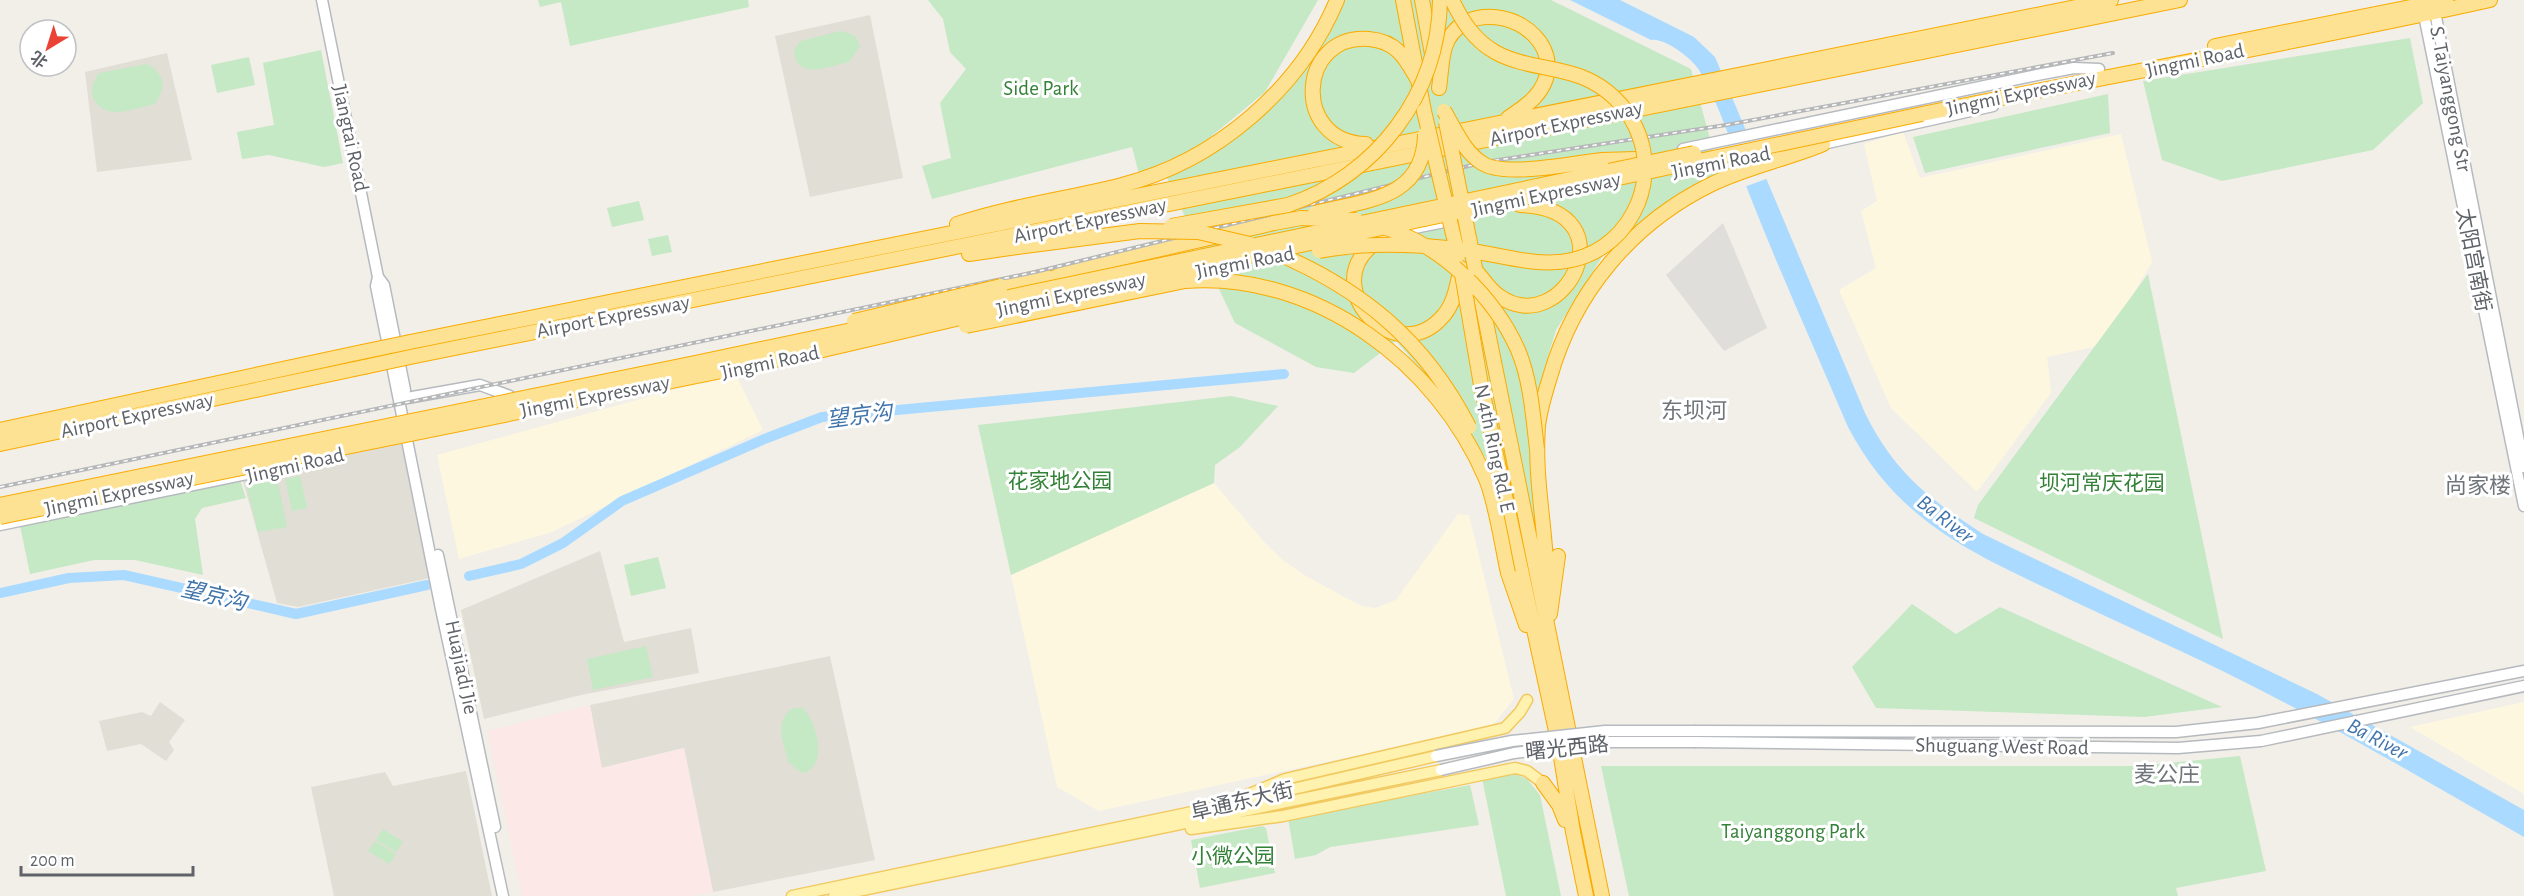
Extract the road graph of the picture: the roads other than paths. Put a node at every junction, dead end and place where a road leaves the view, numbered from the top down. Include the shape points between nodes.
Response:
1 (322, 0) edge
2 (1337, 0) edge
3 (1403, 0) edge
4 (1422, 0) edge
5 (1440, 0) edge
6 (1452, 0) edge
7 (2111, 0) edge
8 (2180, 0) edge
9 (2445, 0) edge
10 (2490, 0) edge
11 (2429, 13) junction
12 (2099, 69) junction
13 (2141, 69) junction
14 (1740, 81) junction
15 (1419, 82) junction
16 (2071, 83) junction
17 (1439, 88) junction
18 (1683, 93) junction
19 (2057, 93) junction
20 (1921, 110) junction
21 (1425, 111) junction
22 (1444, 111) junction
23 (1505, 121) junction
24 (1823, 144) joint
25 (1383, 145) junction
26 (1768, 158) junction
27 (1636, 159) junction
28 (1520, 205) junction
29 (1274, 223) junction
30 (1140, 231) junction
31 (1395, 232) junction
32 (906, 242) junction
33 (1202, 267) junction
34 (1468, 268) junction
35 (1070, 270) junction
36 (819, 276) junction
37 (378, 277) junction
38 (1032, 288) junction
39 (810, 353) junction
40 (695, 363) junction
41 (510, 396) junction
42 (407, 398) junction
43 (407, 417) junction
44 (0, 430) edge
45 (411, 439) junction
46 (0, 444) edge
47 (1537, 449) junction
48 (2524, 467) edge
49 (1487, 481) junction
50 (0, 499) edge
51 (0, 506) edge
52 (2524, 506) edge
53 (0, 518) edge
54 (0, 525) edge
55 (1558, 556) dead end
56 (1546, 613) junction
57 (1549, 628) junction
58 (1539, 656) junction
59 (2524, 671) edge
60 (2524, 686) edge
61 (1527, 700) dead end
62 (1696, 736) junction
63 (1440, 770) joint
64 (1543, 783) joint
65 (1216, 807) junction
66 (1159, 830) junction
67 (1573, 832) junction
68 (503, 896) edge
69 (511, 896) edge
70 (792, 896) edge
71 (834, 896) edge
72 (1586, 896) edge
73 (1602, 896) edge

1 - 37 main road, Jiangtai Road
2 - 32 highway via 1287,82 1256,113 1203,150 1123,185 982,216
3 - 15 highway, N 4th Ring Rd. E
4 - 17 highway, N 4th Ring Rd. E, bridge
5 - 30 highway, bridge via 1434,49 1419,92 1392,133 1356,169 1304,200 1288,205
6 - 33 highway, bridge via 1461,19 1485,45 1509,59 1590,81 1628,112 1642,140 1645,167 1641,195 1618,234 1586,256 1553,262 1455,249 1365,247 1329,249 1220,268
7 - 14 highway, Airport Expressway
8 - 14 highway, Airport Expressway
9 - 12 highway, Jingmi Road
10 - 11 highway, Jingmi Road
11 - 13 highway, Jingmi Road
11 - 48 main road, S. Taiyanggong Str
11 - 52 main road, 太阳宫南街
12 - 20 highway, Jingmi Expressway
12 - 27 main road, Jingmi Road via 2046,73
13 - 16 highway, Jingmi Expressway
13 - 19 main road, Jingmi Road via 2126,78
14 - 18 highway, Airport Expressway
15 - 21 highway, N 4th Ring Rd. E, bridge
15 - 25 highway via 1398,51 1388,43 1366,39 1336,48 1316,70 1312,96 1317,114 1330,131 1350,144
16 - 19 highway
16 - 20 highway, Jingmi Expressway
17 - 22 highway, N 4th Ring Rd. E
17 - 23 highway via 1445,47 1459,26 1491,12 1504,12 1527,23 1546,52 1544,84 1535,98
18 - 23 highway, Airport Expressway
18 - 36 highway, Airport Expressway
19 - 24 main road, Jingmi Road
20 - 33 highway, Jingmi Expressway, bridge
20 - 40 highway, Jingmi Expressway, bridge
21 - 29 highway, bridge via 1421,165 1405,185 1393,192
21 - 34 highway, N 4th Ring Rd. E, bridge
22 - 27 highway, bridge via 1463,145 1490,168 1512,170
22 - 34 highway, N 4th Ring Rd. E, bridge
23 - 25 highway, Airport Expressway
24 - 26 highway
25 - 32 highway, Airport Expressway
26 - 28 main road, Jingmi Road via 1714,163
26 - 47 highway, bridge via 1673,206 1625,246 1581,302 1562,340 1542,403
27 - 38 main road, Jingmi Road
28 - 31 main road, Jingmi Road
28 - 34 highway via 1556,211 1567,219 1576,235 1579,261 1575,274 1560,293 1533,305 1509,302
29 - 35 highway
29 - 47 highway, bridge via 1318,218 1370,222 1402,234 1456,269 1485,297 1518,351 1529,390
30 - 36 highway, bridge
30 - 49 highway, bridge via 1198,232 1251,244 1322,273 1367,303 1400,330 1449,392 1473,437
31 - 34 highway, bridge via 1366,250 1357,269 1359,302 1373,323 1398,334 1412,334 1433,325 1444,316
31 - 45 main road, Jingmi Road via 1040,303
32 - 44 highway, Airport Expressway, bridge
33 - 39 highway, Jingmi Expressway, bridge
34 - 56 highway, N 4th Ring Rd. E, bridge via 1498,381
34 - 58 highway, N 4th Ring Rd. E, bridge via 1481,385
35 - 38 highway
35 - 40 highway, bridge via 714,353
36 - 46 highway, Airport Expressway, bridge
37 - 42 main road, Jiangtai Road via 384,285
37 - 43 main road, Jiangtai Road via 376,286
38 - 41 main road, Jingmi Road via 752,350
39 - 49 highway, bridge via 886,343 1185,281 1208,279 1257,285 1332,312 1409,366 1455,420
39 - 53 highway, Jingmi Expressway, bridge
40 - 51 highway, Jingmi Expressway, bridge
41 - 42 main road via 480,385
41 - 43 main road, Jingmi Road
42 - 43 main road, Jiangtai Road
43 - 45 main road
43 - 50 main road, Jingmi Road
45 - 54 main road, Jingmi Road
45 - 68 main road, Huajiadi Jie via 441,609
45 - 69 main road, Huajiadi Jie
47 - 56 highway
49 - 58 highway, bridge via 1508,573
55 - 57 highway
56 - 57 highway, N 4th Ring Rd. E
57 - 73 highway, N 4th Ring Rd. E
58 - 67 highway, N 4th Ring Rd. E
59 - 62 main road, Shuguang West Road via 2258,723 2176,732
60 - 62 main road, Shuguang West Road via 2261,741 2178,748
61 - 65 main road via 1505,728 1286,779
62 - 63 main road, 曙光西路, bridge via 1514,753
62 - 65 main road, 阜通东大街, bridge via 1605,731 1512,741
63 - 66 main road, 阜通东大街
64 - 66 main road via 1527,771 1515,768 1282,816 1179,832
64 - 67 highway
65 - 70 main road, 阜通东大街
66 - 71 main road, 阜通东大街
67 - 72 highway, N 4th Ring Rd. E

